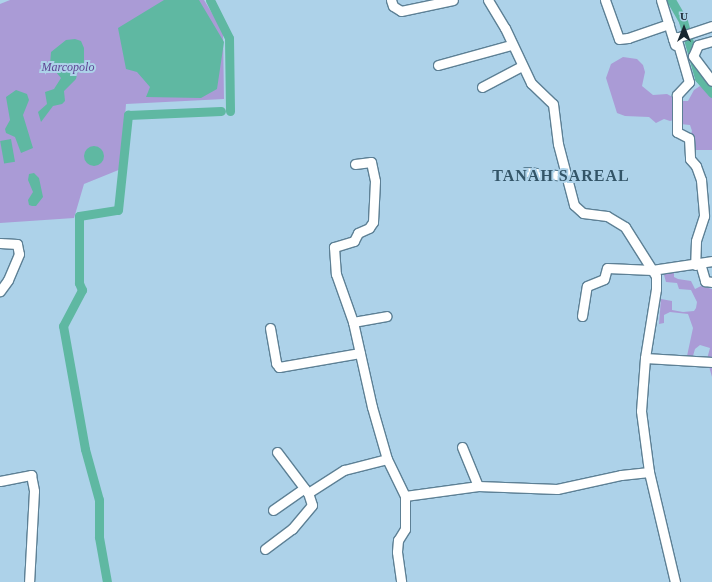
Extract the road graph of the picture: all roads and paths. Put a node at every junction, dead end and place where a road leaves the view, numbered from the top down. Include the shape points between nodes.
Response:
1 (391, 0) edge
2 (453, 0) edge
3 (488, 0) edge
4 (604, 0) edge
5 (661, 0) edge
6 (669, 24) junction
7 (712, 26) edge
8 (676, 38) junction
9 (712, 41) edge
10 (511, 45) junction
11 (678, 54) dead end
12 (438, 66) dead end
13 (522, 66) junction
14 (712, 80) edge
15 (482, 87) dead end
16 (355, 164) dead end
17 (526, 172) dead end
18 (566, 176) junction
19 (0, 243) edge
20 (712, 261) edge
21 (698, 264) junction
22 (652, 270) junction
23 (712, 282) edge
24 (0, 291) edge
25 (386, 316) dead end
26 (582, 316) dead end
27 (353, 322) junction
28 (270, 328) dead end
29 (360, 353) junction
30 (645, 358) junction
31 (712, 362) edge
32 (462, 448) dead end
33 (277, 452) dead end
34 (388, 459) junction
35 (649, 472) junction
36 (0, 481) edge
37 (478, 486) junction
38 (306, 490) junction
39 (405, 496) junction
40 (273, 510) dead end
41 (265, 549) dead end
42 (29, 582) edge
43 (401, 582) edge
44 (675, 582) edge

1 - 2 street via 401,11
3 - 10 street via 505,28
4 - 6 street via 619,38 628,38
5 - 6 street
6 - 8 street
7 - 8 street
8 - 11 street
8 - 21 street via 689,82 677,95 677,132 690,138 690,158 696,166 702,194 704,216 696,241
9 - 14 street via 698,45 693,56
10 - 12 street
10 - 13 street
13 - 15 street
13 - 18 street via 534,88 553,104 558,144
16 - 27 street via 371,162 375,187 372,225 358,233 354,241 334,247 336,274
17 - 18 street
18 - 22 street via 574,205 578,210 615,219 625,227
19 - 24 street via 17,244 19,254 8,280
20 - 21 street
21 - 22 street
21 - 23 street via 703,277 707,282
22 - 26 street via 606,269 604,279 587,286
22 - 30 street via 656,276 656,289
25 - 27 street
27 - 29 street
28 - 29 street via 278,367
29 - 34 street via 372,407
30 - 31 street
30 - 35 street via 641,411
32 - 37 street
33 - 38 street
34 - 38 street via 344,470
34 - 39 street
35 - 37 street via 621,475 557,489
35 - 44 street
36 - 42 street via 32,475 34,491
37 - 39 street
38 - 40 street
38 - 41 street via 312,505 292,529
39 - 43 street via 405,528 398,540 397,552

